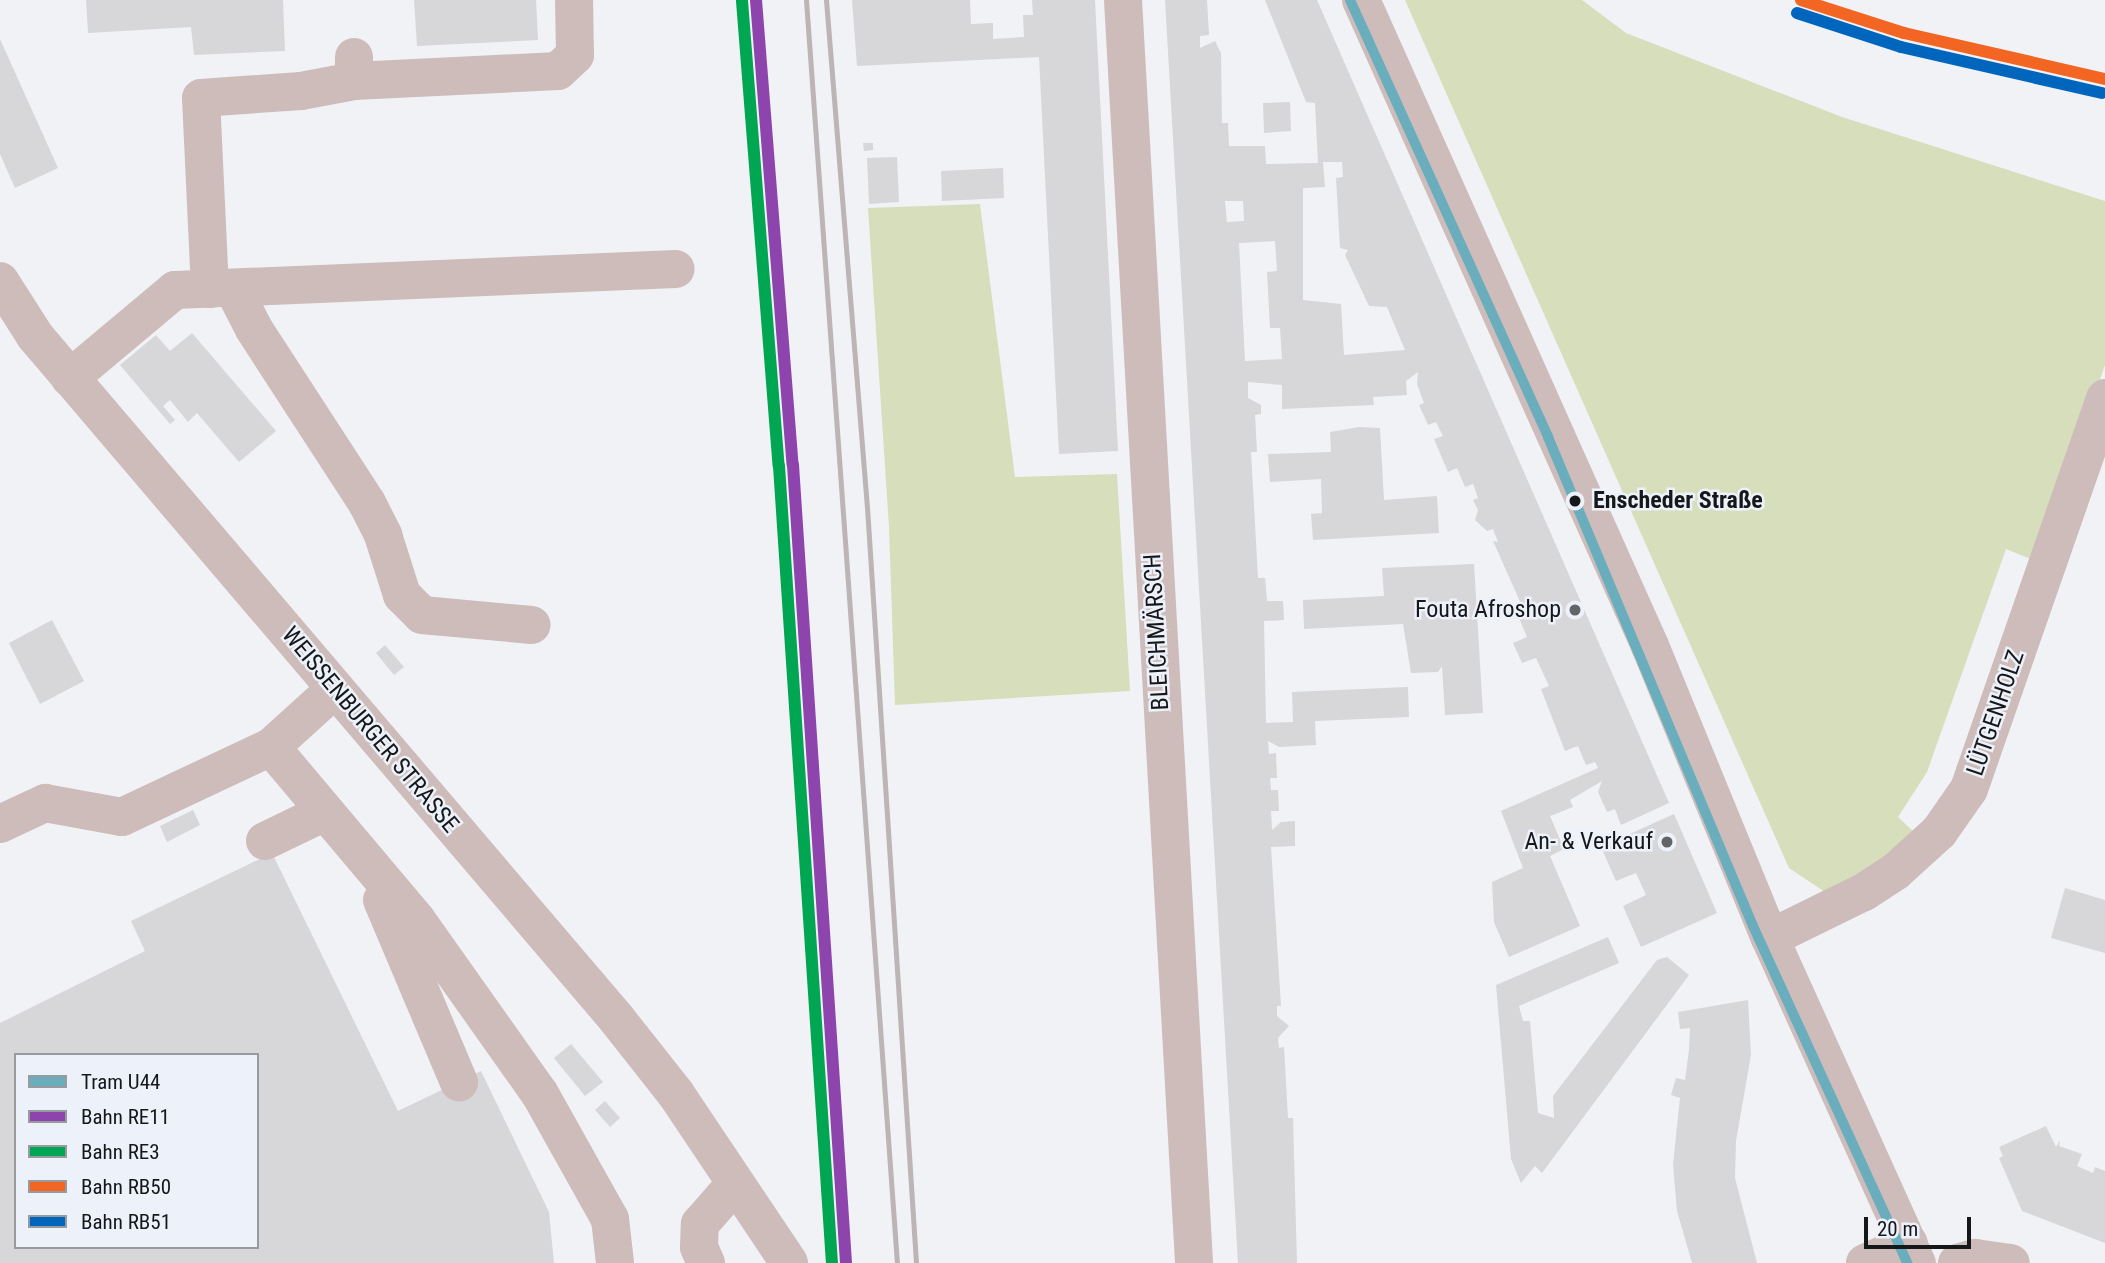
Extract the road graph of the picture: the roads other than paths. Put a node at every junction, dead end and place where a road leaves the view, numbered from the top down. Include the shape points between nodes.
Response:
1 (574, 0) edge
2 (1123, 0) edge
3 (1361, 0) edge
4 (676, 269) dead end
5 (0, 281) edge
6 (221, 288) junction
7 (71, 377) junction
8 (2105, 398) edge
9 (532, 625) dead end
10 (335, 689) junction
11 (271, 747) junction
12 (325, 812) junction
13 (0, 824) edge
14 (265, 841) dead end
15 (358, 851) junction
16 (1770, 938) junction
17 (459, 1082) dead end
18 (735, 1184) junction
19 (1913, 1253) edge
20 (615, 1263) edge
21 (706, 1263) edge
22 (789, 1263) edge
23 (1194, 1263) edge
24 (1864, 1263) edge
25 (1957, 1263) edge
26 (2011, 1263) edge

1 - 6 street via 575,55 558,71 354,69 301,91 201,98
2 - 23 street, BLEICHMÄRSCH
3 - 16 street via 1650,646
4 - 6 street
5 - 7 street, WEISSENBURGER STRASSE via 34,335
6 - 7 street via 175,290
6 - 9 street via 254,329 367,503 383,535 402,596 422,615
7 - 10 street, WEISSENBURGER STRASSE
8 - 16 street, LÜTGENHOLZ via 1969,789 1939,832 1896,871 1864,892
10 - 11 street
10 - 18 street, WEISSENBURGER STRASSE via 616,1018 676,1094
11 - 12 street
11 - 13 street via 122,817 45,803
12 - 14 street
12 - 15 street
15 - 17 street
15 - 20 street via 438,949 540,1094 610,1219
16 - 19 street
18 - 21 street via 700,1224 699,1247
18 - 22 street, WEISSENBURGER STRASSE
19 - 24 street
25 - 26 street via 1975,1258

